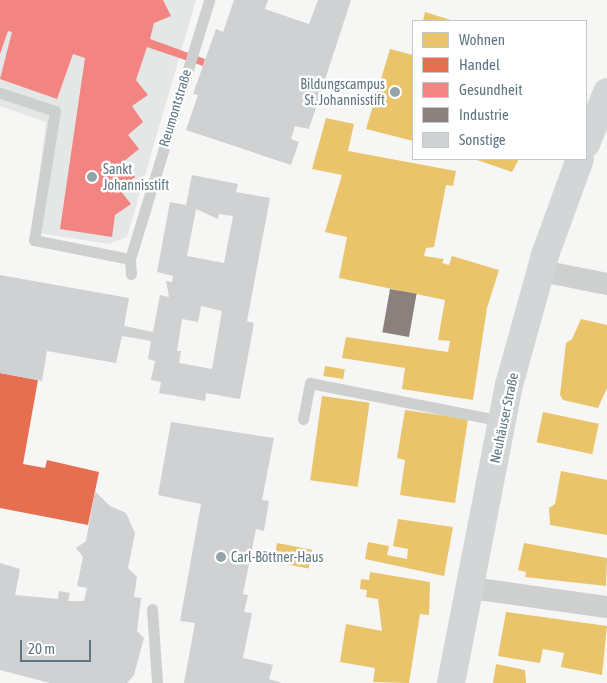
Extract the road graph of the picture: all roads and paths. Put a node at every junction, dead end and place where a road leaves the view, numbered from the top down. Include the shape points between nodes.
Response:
1 (209, 0) edge
2 (607, 92) edge
3 (0, 93) edge
4 (587, 142) edge
5 (580, 160) edge
6 (130, 259) junction
7 (542, 271) junction
8 (131, 274) dead end
9 (607, 284) edge
10 (303, 419) dead end
11 (502, 421) junction
12 (471, 588) junction
13 (607, 607) edge
14 (152, 609) dead end
15 (157, 683) edge
16 (451, 683) edge

1 - 6 lane, Reumontstraße
2 - 4 main road
3 - 6 lane via 55,111 34,240
5 - 7 main road, Neuhäuser Straße
6 - 8 lane, Reumontstraße
7 - 9 street
7 - 11 main road, Neuhäuser Straße
10 - 11 lane via 310,383
11 - 12 main road, Neuhäuser Straße
12 - 13 street
12 - 16 main road, Neuhäuser Straße
14 - 15 lane

